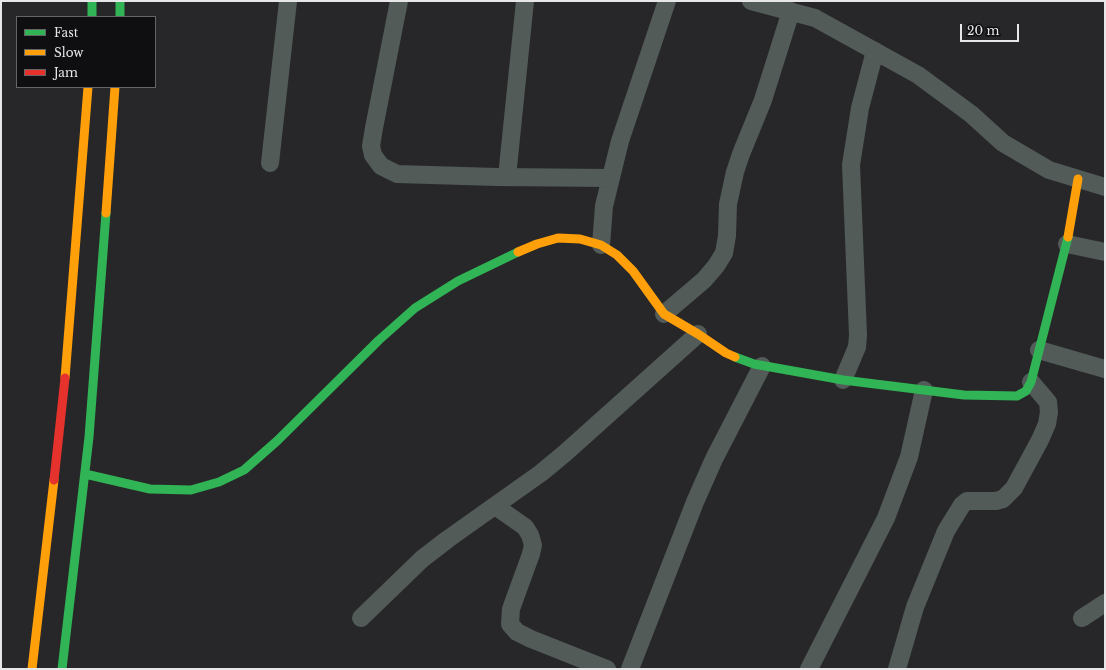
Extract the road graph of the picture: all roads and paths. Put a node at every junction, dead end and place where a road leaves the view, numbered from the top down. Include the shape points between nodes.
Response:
1 (92, 1) edge
2 (120, 1) edge
3 (288, 1) edge
4 (399, 1) edge
5 (524, 1) edge
6 (667, 1) edge
7 (751, 1) edge
8 (802, 9) edge
9 (92, 16) edge
10 (120, 16) edge
11 (875, 51) junction
12 (88, 88) edge
13 (115, 88) edge
14 (270, 163) dead end
15 (508, 177) junction
16 (610, 178) junction
17 (1078, 179) junction
18 (1105, 187) edge
19 (1067, 244) junction
20 (601, 245) junction
21 (1105, 252) edge
22 (664, 314) junction
23 (698, 334) junction
24 (1039, 350) junction
25 (762, 366) junction
26 (1105, 369) edge
27 (843, 380) junction
28 (1031, 382) junction
29 (924, 390) junction
30 (85, 474) junction
31 (495, 506) junction
32 (1105, 603) edge
33 (361, 618) dead end
34 (1082, 618) dead end
35 (32, 669) edge
36 (62, 669) edge
37 (608, 669) edge
38 (630, 669) edge
39 (810, 669) edge
40 (897, 669) edge

1 - 9 main road
2 - 10 main road
3 - 14 street
4 - 15 street via 374,128 374,155 382,166 398,174
5 - 15 street
6 - 16 street
7 - 8 street
8 - 11 street
8 - 22 street via 735,172 728,204 724,253 704,280
11 - 17 street via 918,75 971,114 1003,143 1049,170
11 - 27 street via 860,108 852,165 858,335 857,347
12 - 35 main road via 64,394
13 - 30 main road
15 - 16 street
16 - 20 street via 604,206
17 - 18 street
17 - 19 main road
19 - 21 street
19 - 24 main road
20 - 22 main road via 617,255 634,271
20 - 30 main road via 580,239 558,238 537,244 458,281 415,308 389,330 277,441 244,470 219,482 191,490 150,489
22 - 23 main road
23 - 25 main road via 726,352
23 - 31 street via 564,454
24 - 26 street
24 - 28 main road
25 - 27 main road
25 - 38 street via 695,502
27 - 29 main road
28 - 29 main road via 1026,391 1017,396 964,395
28 - 40 street via 1048,402 1047,424 1040,440 1014,488 1003,499 967,501 962,505 946,531 915,607
29 - 39 street via 909,457 891,504
30 - 36 main road
31 - 33 street via 422,559
31 - 37 street via 525,527 532,545 510,609 510,624 517,632 531,639
32 - 34 street

